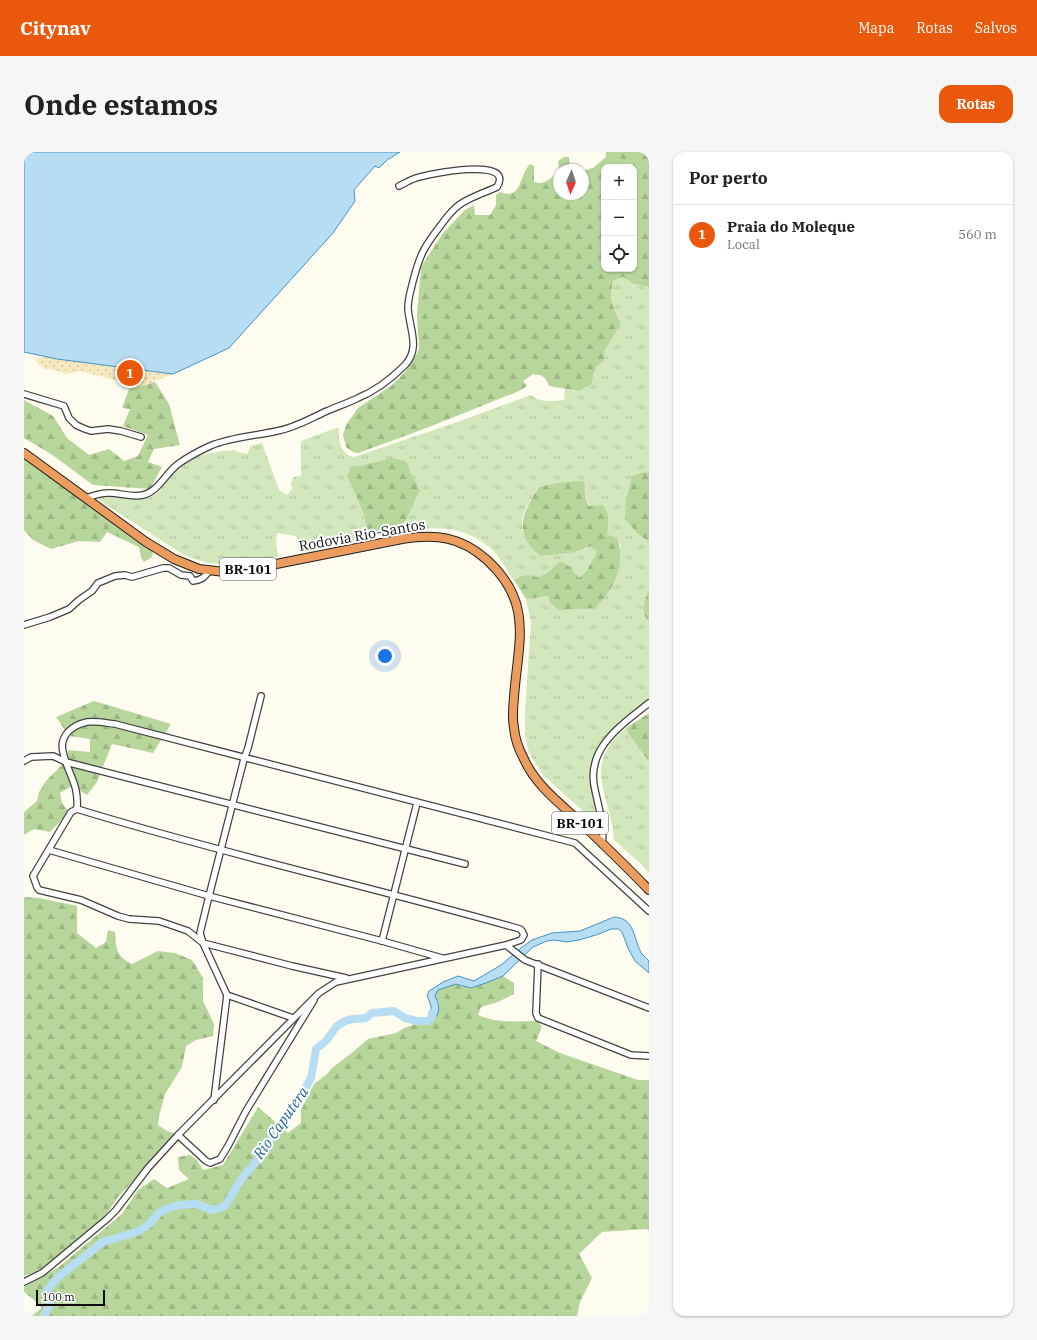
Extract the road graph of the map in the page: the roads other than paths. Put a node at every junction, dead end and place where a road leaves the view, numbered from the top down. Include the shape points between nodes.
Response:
1 (399, 186) dead end
2 (24, 394) edge
3 (141, 437) dead end
4 (24, 453) edge
5 (86, 498) junction
6 (174, 559) junction
7 (173, 570) junction
8 (209, 571) junction
9 (24, 625) edge
10 (261, 696) dead end
11 (649, 703) edge
12 (244, 759) junction
13 (24, 761) edge
14 (66, 762) junction
15 (417, 803) junction
16 (233, 805) junction
17 (77, 809) junction
18 (602, 820) junction
19 (589, 831) junction
20 (602, 844) junction
21 (406, 848) junction
22 (48, 850) junction
23 (221, 850) junction
24 (465, 864) dead end
25 (649, 890) edge
26 (394, 894) junction
27 (209, 896) junction
28 (649, 911) edge
29 (382, 941) junction
30 (203, 943) junction
31 (506, 945) junction
32 (443, 959) junction
33 (538, 964) junction
34 (348, 979) junction
35 (319, 992) junction
36 (227, 995) junction
37 (649, 1008) edge
38 (293, 1018) junction
39 (649, 1056) edge
40 (214, 1100) junction
41 (178, 1135) junction
42 (24, 1282) edge

1 - 5 street via 416,178 463,170 491,170 500,177 497,187 465,202 448,215 426,243 417,262 408,298 414,348 406,364 371,392 304,422 279,431 215,444 198,452 178,464 150,493 133,496 106,492
2 - 3 street via 64,406 69,418 85,429 108,429
4 - 5 highway, Rodovia Rio-Santos / BR-101
5 - 6 highway, Rodovia Rio-Santos / BR-101
6 - 7 street
6 - 8 highway, Rodovia Rio-Santos / BR-101 via 187,566
7 - 8 street via 190,576 193,581 200,580
7 - 9 street via 159,569 132,577 115,576 98,583 92,591 68,609
8 - 19 highway, Rodovia Rio-Santos / BR-101 via 225,572 256,568 425,536 461,542 479,553 505,580 518,608 520,646 514,690 514,727 524,759 546,790
10 - 12 street
11 - 18 street via 607,739 596,759 592,770
12 - 14 street via 115,724 87,722 66,733 62,747
12 - 15 street
12 - 16 street
13 - 14 street via 30,757 52,756
14 - 16 street
14 - 17 street via 77,791
15 - 21 street
15 - 28 street via 575,844
16 - 21 street
16 - 23 street
17 - 22 street via 71,812
17 - 23 street
18 - 19 street
18 - 20 street
19 - 20 highway, Rodovia Rio-Santos / BR-101
20 - 25 highway, Rodovia Rio-Santos / BR-101
21 - 24 street
21 - 26 street
22 - 27 street
22 - 30 street via 33,876 39,890 81,900 129,919 174,925 188,931
23 - 26 street
23 - 27 street
26 - 29 street
26 - 31 street via 522,931 521,940
27 - 29 street
27 - 30 street via 200,933
29 - 32 street
30 - 34 street
30 - 36 street
31 - 32 street
31 - 33 street via 525,960
32 - 34 street
33 - 37 street
33 - 39 street via 538,1018 631,1055
34 - 35 street via 336,982
35 - 38 street
35 - 41 street via 220,1159 210,1163 206,1161
36 - 38 street
36 - 40 street
38 - 40 street
40 - 41 street
41 - 42 street via 148,1168 116,1210 42,1273

